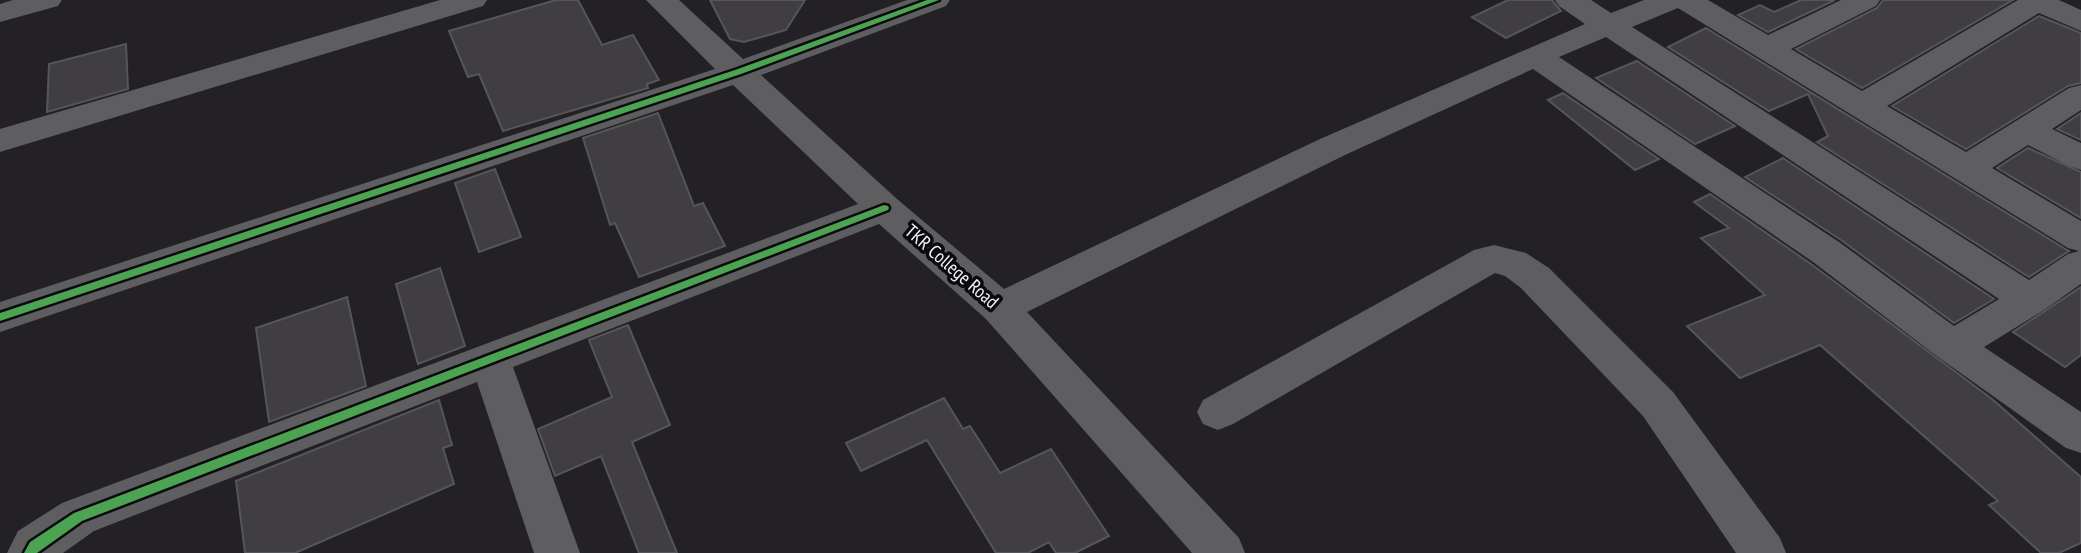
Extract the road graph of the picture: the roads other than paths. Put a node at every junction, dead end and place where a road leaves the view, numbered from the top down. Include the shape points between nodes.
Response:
1 (47, 0) edge
2 (472, 0) edge
3 (661, 0) edge
4 (1570, 0) edge
5 (1671, 0) edge
6 (1686, 0) edge
7 (1865, 0) edge
8 (2036, 1) edge
9 (922, 2) edge
10 (0, 13) edge
11 (2081, 22) edge
12 (1611, 24) junction
13 (1765, 49) junction
14 (1536, 57) junction
15 (738, 72) junction
16 (2081, 95) edge
17 (1862, 106) junction
18 (2029, 131) junction
19 (0, 141) edge
20 (2081, 158) edge
21 (1967, 168) junction
22 (884, 208) junction
23 (2081, 239) edge
24 (2081, 264) edge
25 (2030, 300) junction
26 (1000, 308) junction
27 (0, 317) edge
28 (1952, 346) junction
29 (490, 360) junction
30 (1219, 412) dead end
31 (2079, 431) edge
32 (30, 553) edge
33 (557, 553) edge
34 (1222, 553) edge
35 (1763, 553) edge

1 - 10 street
2 - 19 street
3 - 15 street, TKR College Road
4 - 12 street
5 - 12 street
6 - 13 street
7 - 13 street
8 - 11 street
8 - 17 street
9 - 15 street
12 - 14 street
12 - 25 street
13 - 17 street
14 - 26 street via 1323,150
14 - 28 street via 1826,252
15 - 22 street, TKR College Road
15 - 27 street
16 - 18 street
17 - 21 street
18 - 20 street
18 - 21 street
21 - 23 street
22 - 26 street, TKR College Road
22 - 29 street
24 - 25 street
25 - 28 street
26 - 34 street, TKR College Road
28 - 31 street
29 - 32 street via 78,517
29 - 33 street
30 - 35 street via 1487,260 1499,258 1514,262 1535,278 1658,404

